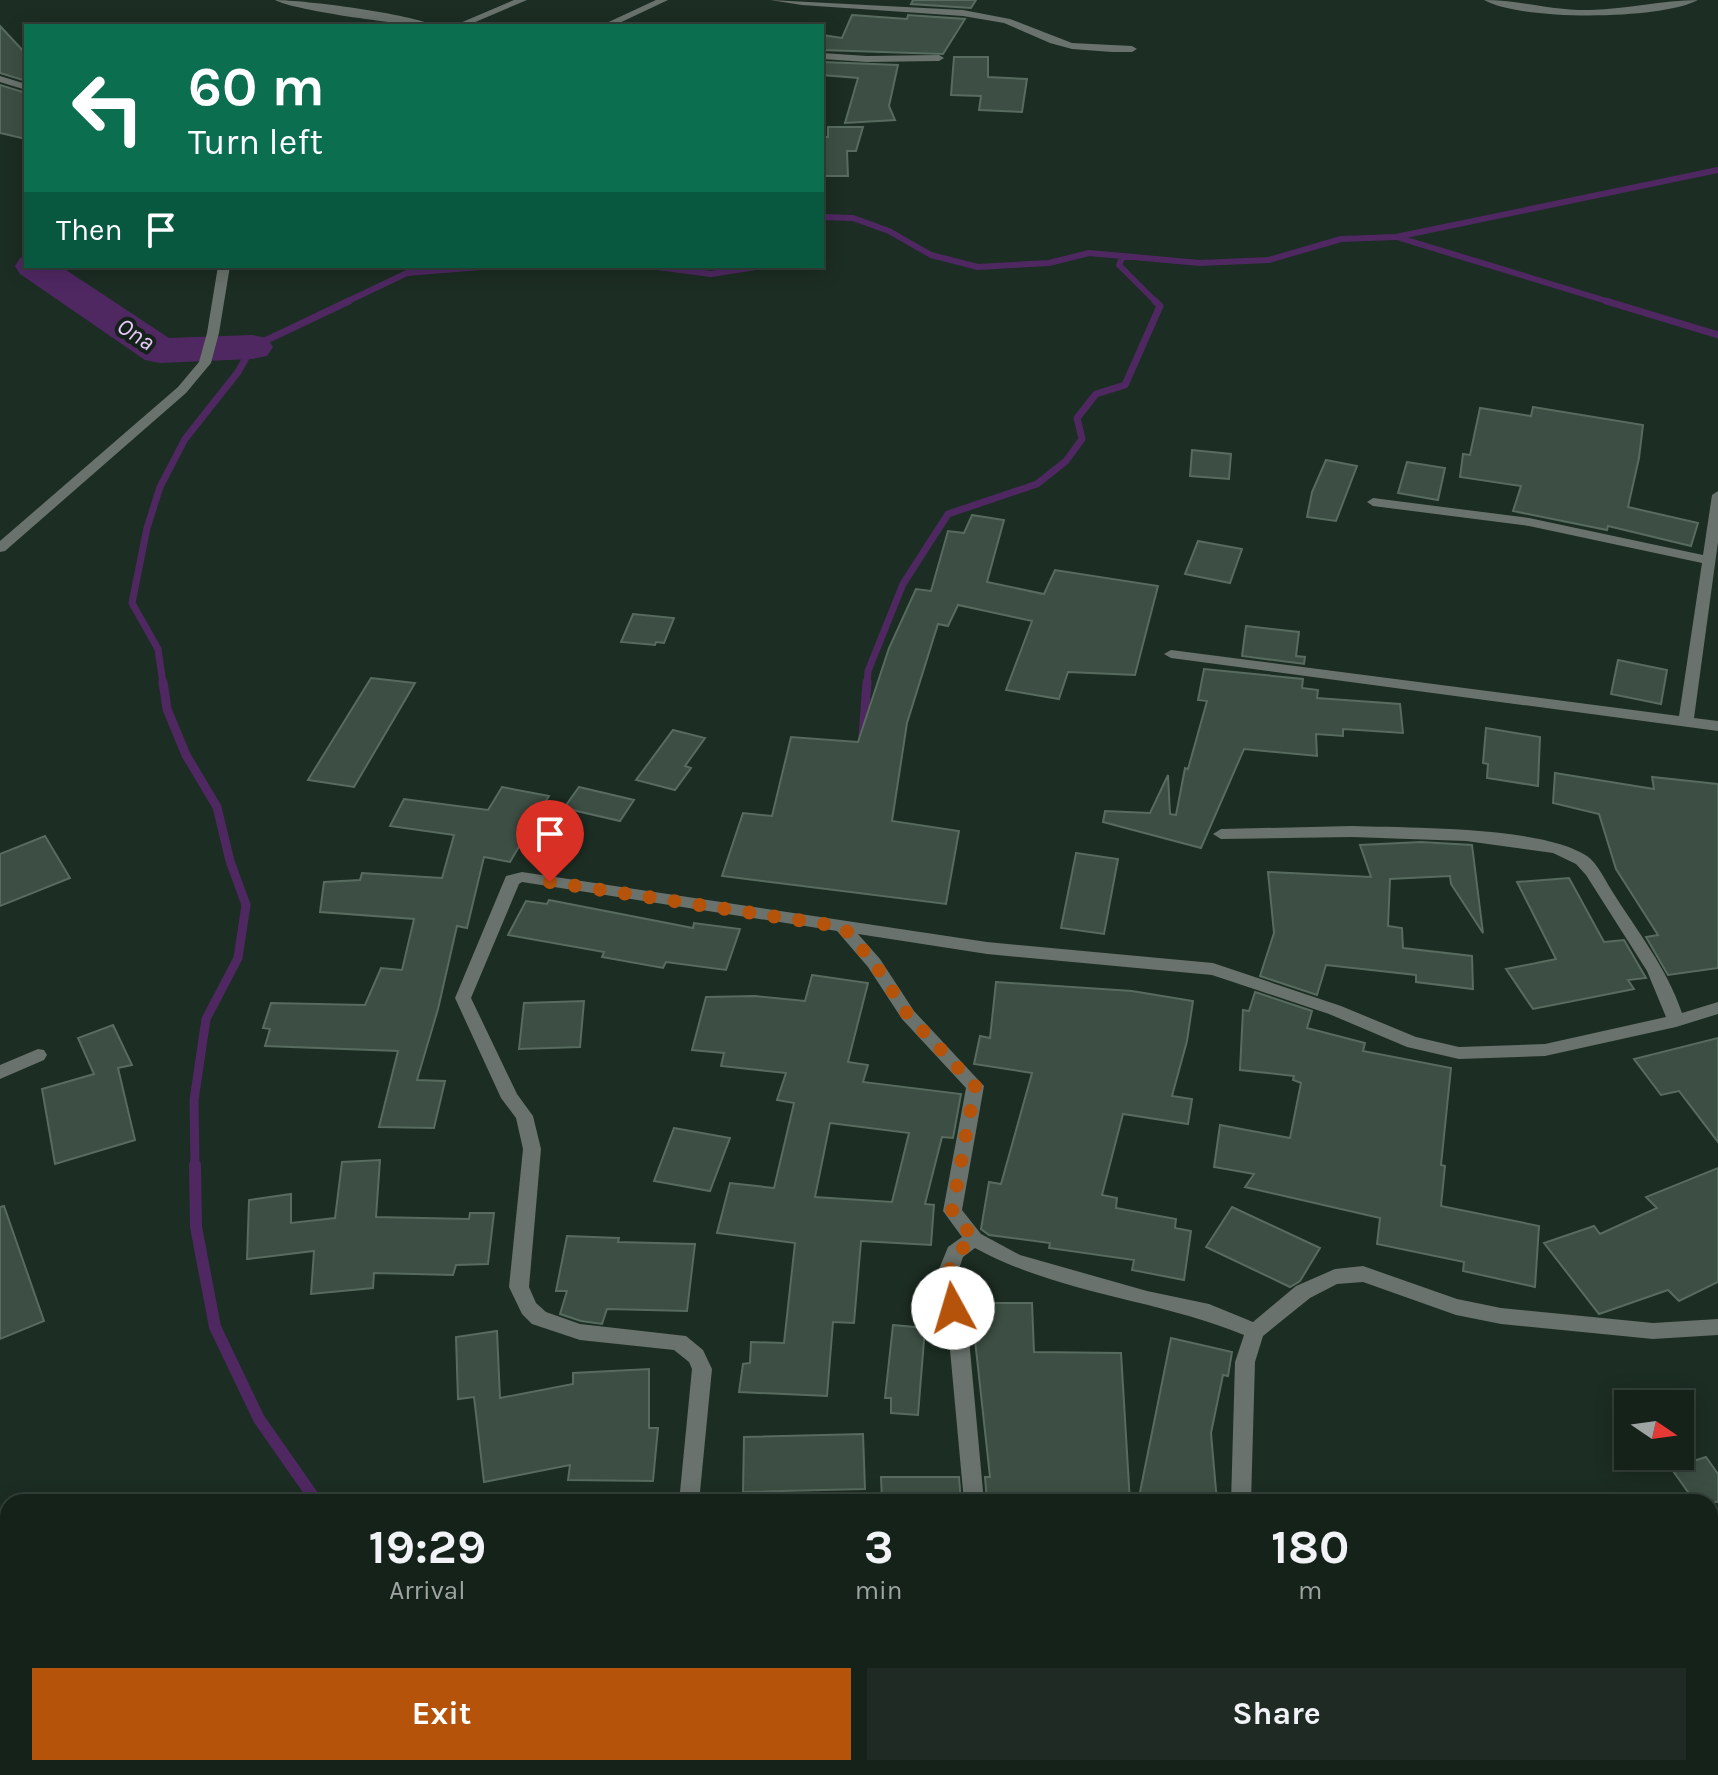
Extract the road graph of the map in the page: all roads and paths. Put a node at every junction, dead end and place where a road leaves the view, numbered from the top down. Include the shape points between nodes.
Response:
1 (280, 0) edge
2 (522, 0) edge
3 (663, 0) edge
4 (775, 0) edge
5 (1489, 0) edge
6 (1693, 0) edge
7 (422, 24) edge
8 (463, 24) edge
9 (609, 24) edge
10 (1132, 49) dead end
11 (824, 56) edge
12 (939, 58) dead end
13 (0, 79) edge
14 (24, 86) edge
15 (224, 268) edge
16 (1718, 495) edge
17 (1373, 502) dead end
18 (0, 548) edge
19 (1708, 560) junction
20 (1171, 654) dead end
21 (1686, 720) junction
22 (1718, 726) edge
23 (1221, 834) dead end
24 (843, 927) junction
25 (1718, 1008) edge
26 (1676, 1021) junction
27 (38, 1055) dead end
28 (0, 1073) edge
29 (974, 1239) junction
30 (1718, 1327) edge
31 (1255, 1331) junction
32 (690, 1494) edge
33 (973, 1494) edge
34 (1241, 1494) edge

1 - 7 street
2 - 8 street
3 - 9 street
4 - 10 street via 944,10 998,18 1085,48
5 - 6 street via 1561,15
11 - 12 street
13 - 14 street
15 - 18 street via 205,363 182,390
16 - 19 street
17 - 19 street via 1529,522
19 - 21 street
20 - 21 street
21 - 22 street
23 - 26 street via 1432,834 1564,849 1583,861 1655,969
24 - 26 street via 987,948 1213,969 1413,1043 1459,1053 1545,1050
24 - 29 street via 908,1015 975,1086 952,1211
24 - 32 street via 522,877 512,880 463,998 529,1133 532,1149 519,1287 539,1318 580,1332 679,1342 696,1356 702,1369
25 - 26 street
27 - 28 street
29 - 31 street via 1015,1261 1209,1312
29 - 33 street via 955,1252 949,1269
30 - 31 street via 1653,1331 1501,1316 1456,1307 1363,1274 1335,1277 1303,1292
31 - 34 street via 1245,1362

